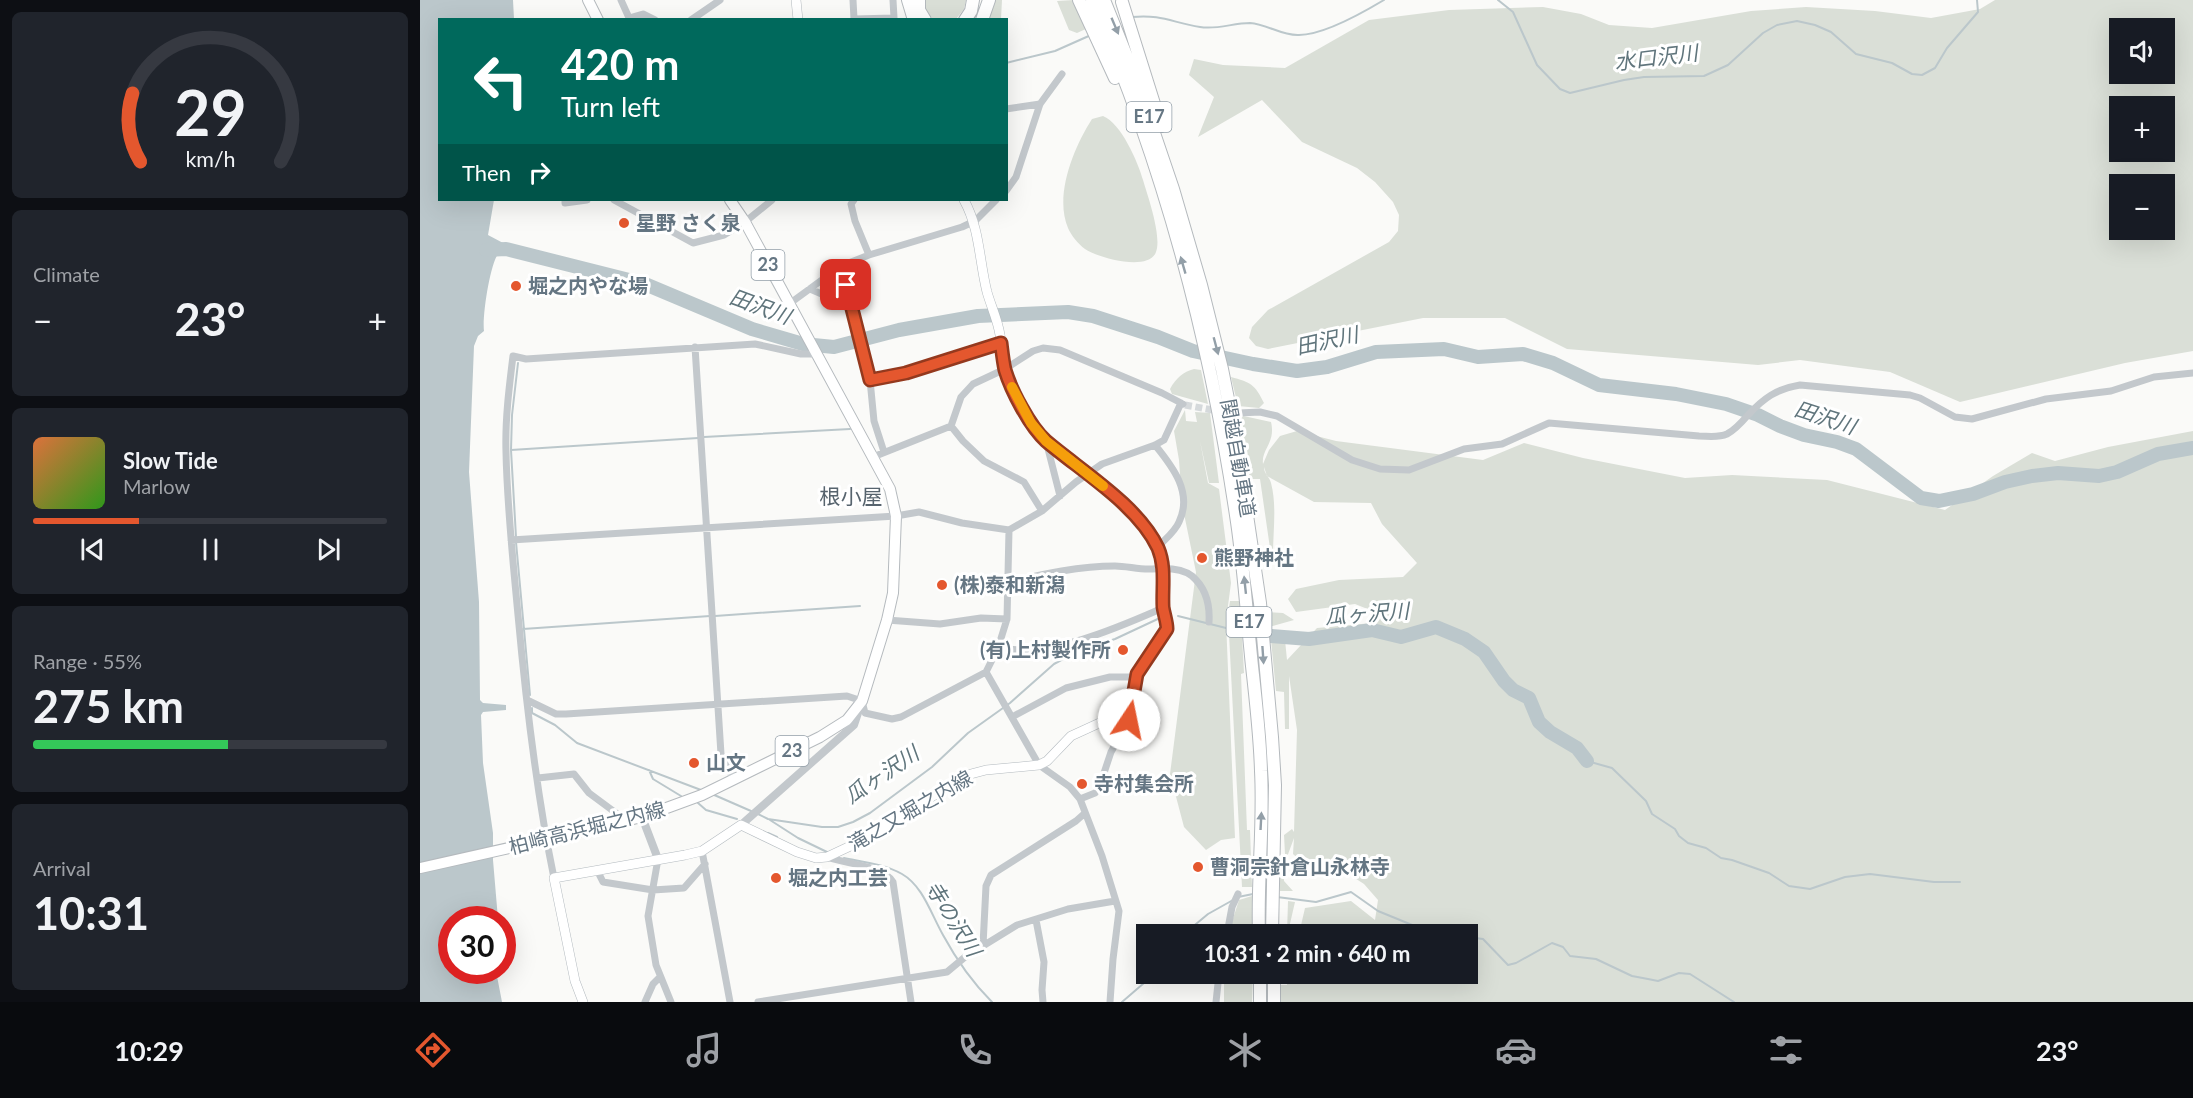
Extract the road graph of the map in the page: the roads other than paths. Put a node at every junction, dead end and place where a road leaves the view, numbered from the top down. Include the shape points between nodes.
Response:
1 (588, 0) edge
2 (621, 0) edge
3 (720, 0) edge
4 (796, 0) edge
5 (854, 0) edge
6 (893, 0) edge
7 (908, 0) edge
8 (919, 0) edge
9 (973, 0) edge
10 (981, 0) edge
11 (989, 0) edge
12 (1079, 0) edge
13 (1125, 1) edge
14 (1097, 5) edge
15 (597, 18) edge
16 (629, 18) edge
17 (632, 18) edge
18 (651, 18) edge
19 (694, 18) edge
20 (798, 18) edge
21 (854, 18) edge
22 (894, 18) edge
23 (913, 18) edge
24 (924, 18) edge
25 (966, 18) edge
26 (976, 18) edge
27 (983, 18) edge
28 (1118, 47) junction
29 (1062, 74) dead end
30 (1040, 104) junction
31 (1008, 109) edge
32 (1008, 188) edge
33 (565, 201) edge
34 (580, 201) edge
35 (616, 201) edge
36 (731, 201) edge
37 (771, 201) edge
38 (853, 201) edge
39 (965, 201) edge
40 (995, 201) edge
41 (975, 221) junction
42 (745, 222) junction
43 (869, 255) junction
44 (842, 266) junction
45 (810, 289) junction
46 (789, 304) junction
47 (852, 307) junction
48 (1204, 322) junction
49 (1001, 338) junction
50 (696, 347) junction
51 (816, 352) junction
52 (1005, 369) junction
53 (2193, 373) edge
54 (870, 380) junction
55 (1239, 413) dead end
56 (951, 426) junction
57 (1046, 441) junction
58 (1155, 445) junction
59 (884, 452) junction
60 (873, 457) junction
61 (1088, 474) junction
62 (1060, 496) junction
63 (1042, 511) junction
64 (896, 516) junction
65 (708, 527) junction
66 (1009, 530) junction
67 (511, 540) junction
68 (1157, 548) junction
69 (1162, 567) junction
70 (1009, 582) junction
71 (1163, 608) junction
72 (1007, 619) junction
73 (887, 620) junction
74 (1209, 622) dead end
75 (999, 648) junction
76 (986, 672) junction
77 (1136, 677) junction
78 (526, 700) junction
79 (862, 701) junction
80 (718, 704) junction
81 (1130, 709) junction
82 (1012, 717) junction
83 (1039, 765) junction
84 (538, 778) junction
85 (734, 780) junction
86 (1080, 799) junction
87 (1085, 813) junction
88 (642, 817) junction
89 (621, 822) junction
90 (741, 825) junction
91 (702, 850) junction
92 (827, 856) junction
93 (658, 859) junction
94 (705, 864) junction
95 (420, 868) edge
96 (597, 870) junction
97 (554, 878) junction
98 (653, 890) junction
99 (1238, 895) dead end
100 (1115, 901) junction
101 (1264, 912) junction
102 (1036, 920) junction
103 (1229, 924) edge
104 (1261, 924) edge
105 (1268, 924) edge
106 (983, 945) junction
107 (660, 977) junction
108 (908, 979) junction
109 (1218, 984) edge
110 (1260, 984) edge
111 (1274, 984) edge
112 (583, 1002) edge
113 (645, 1002) edge
114 (671, 1002) edge
115 (730, 1002) edge
116 (758, 1002) edge
117 (911, 1002) edge
118 (1043, 1002) edge
119 (1110, 1002) edge
120 (1216, 1002) edge
121 (1260, 1002) edge
122 (1274, 1002) edge

1 - 15 main road
2 - 16 street
3 - 19 street
4 - 20 main road
5 - 21 street
6 - 22 street
7 - 23 highway
8 - 24 highway
9 - 25 highway
10 - 26 highway
11 - 27 highway
12 - 14 highway
13 - 28 highway via 1129,22
14 - 28 highway
14 -> 28 highway, 関越自動車道 / E17
17 - 18 street via 642,14
28 - 48 highway, 関越自動車道 / E17 via 1173,189
48 -> 28 highway, 関越自動車道 / E17 via 1138,118 1122,94
29 - 30 street
30 - 31 street
30 - 32 street via 1016,177
33 - 34 street
35 - 42 street via 693,243 724,235
36 - 42 main road, 柏崎高浜堀之内線 / 23
37 - 42 street
38 - 43 street via 855,221
39 - 41 main road
40 - 41 street
41 - 43 street
41 - 49 main road via 988,296
42 - 46 main road, 柏崎高浜堀之内線 / 23
43 - 44 street
44 - 45 street
44 - 47 street
45 - 46 street
45 - 47 street
46 - 51 main road, 柏崎高浜堀之内線 / 23
47 - 54 street
101 -> 48 highway, 関越自動車道 / E17 via 1258,880 1262,789 1257,706 1237,522
48 -> 101 highway, 関越自動車道 / E17 via 1222,369 1235,434 1249,520 1270,713 1275,785 1272,879
49 - 52 main road
49 - 54 street via 906,373
50 - 51 street via 755,344 801,354
50 - 65 street
50 - 67 street via 526,359 513,356 506,450
51 - 60 main road, 柏崎高浜堀之内線 / 23
52 - 56 street via 965,392
52 - 57 main road via 1031,423
52 - 58 street via 1033,351 1053,348 1183,404 1164,440
53 - 55 street via 2154,377 2111,391 2046,399 1972,419 1955,417 1910,395 1800,386 1766,396 1736,428 1722,435 1550,423 1502,444 1464,449 1409,470 1380,469 1352,460 1277,416
54 - 59 street via 874,421
56 - 59 street
56 - 63 street via 984,461 1024,482
57 - 61 main road
57 - 62 street
58 - 61 street via 1102,464
58 - 68 street via 1167,460 1185,499 1178,524
59 - 60 street
60 - 64 main road, 柏崎高浜堀之内線 / 23 via 890,489
61 - 62 street
61 - 68 main road via 1128,509
62 - 63 street
63 - 66 street
64 - 65 street
64 - 66 street via 919,512
64 - 73 main road, 柏崎高浜堀之内線 / 23 via 893,593
65 - 67 street
65 - 80 street
66 - 70 street
67 - 78 street
68 - 69 main road
69 - 70 street via 1082,569
69 - 71 main road
69 - 74 street via 1190,574 1201,586 1210,607
70 - 72 street
71 - 75 street via 1116,628 1047,648
71 - 77 main road via 1167,629
72 - 73 street via 940,624
72 - 75 street
73 - 79 main road, 柏崎高浜堀之内線 / 23
75 - 76 street
76 - 79 street via 892,719 865,713
76 - 82 street
77 - 81 main road
77 - 82 street via 1110,677 1066,688
78 - 80 street via 556,714
78 - 84 street
79 - 80 street via 847,696
79 - 85 main road, 柏崎高浜堀之内線 / 23 via 847,720 820,737
79 - 90 street via 854,725
80 - 85 street via 721,754
81 - 83 main road via 1071,736
81 - 86 street via 1129,720 1098,788
82 - 83 street
83 - 86 street
83 - 92 main road, 滝之又堀之内線 via 968,775 859,842
84 - 89 street via 574,774
84 - 97 street
85 - 88 main road, 柏崎高浜堀之内線 / 23
86 - 87 street
87 - 100 street
87 - 106 street via 991,875
88 - 89 main road, 柏崎高浜堀之内線 / 23
88 - 93 street
89 - 95 main road, 柏崎高浜堀之内線 / 23, bridge
90 - 91 main road
90 - 92 main road, 滝之又堀之内線 via 797,852 816,858
91 - 93 main road
91 - 94 street
92 - 108 street via 881,872 893,882
93 - 96 main road
93 - 98 street
94 - 98 street via 684,888
94 - 115 street
96 - 97 main road
96 - 98 street via 603,882
97 - 112 main road via 575,981
98 - 107 street via 648,916
99 - 103 street
100 - 102 street via 1068,909
100 - 119 street via 1119,921
101 - 104 highway, 関越自動車道 / E17
101 - 105 highway, 関越自動車道 / E17
102 - 106 street via 1017,925
102 - 118 street via 1044,962
106 - 108 street via 947,972
107 - 113 street
107 - 114 street
108 - 116 street
108 - 117 street
109 - 120 street
110 - 121 highway
111 - 122 highway

